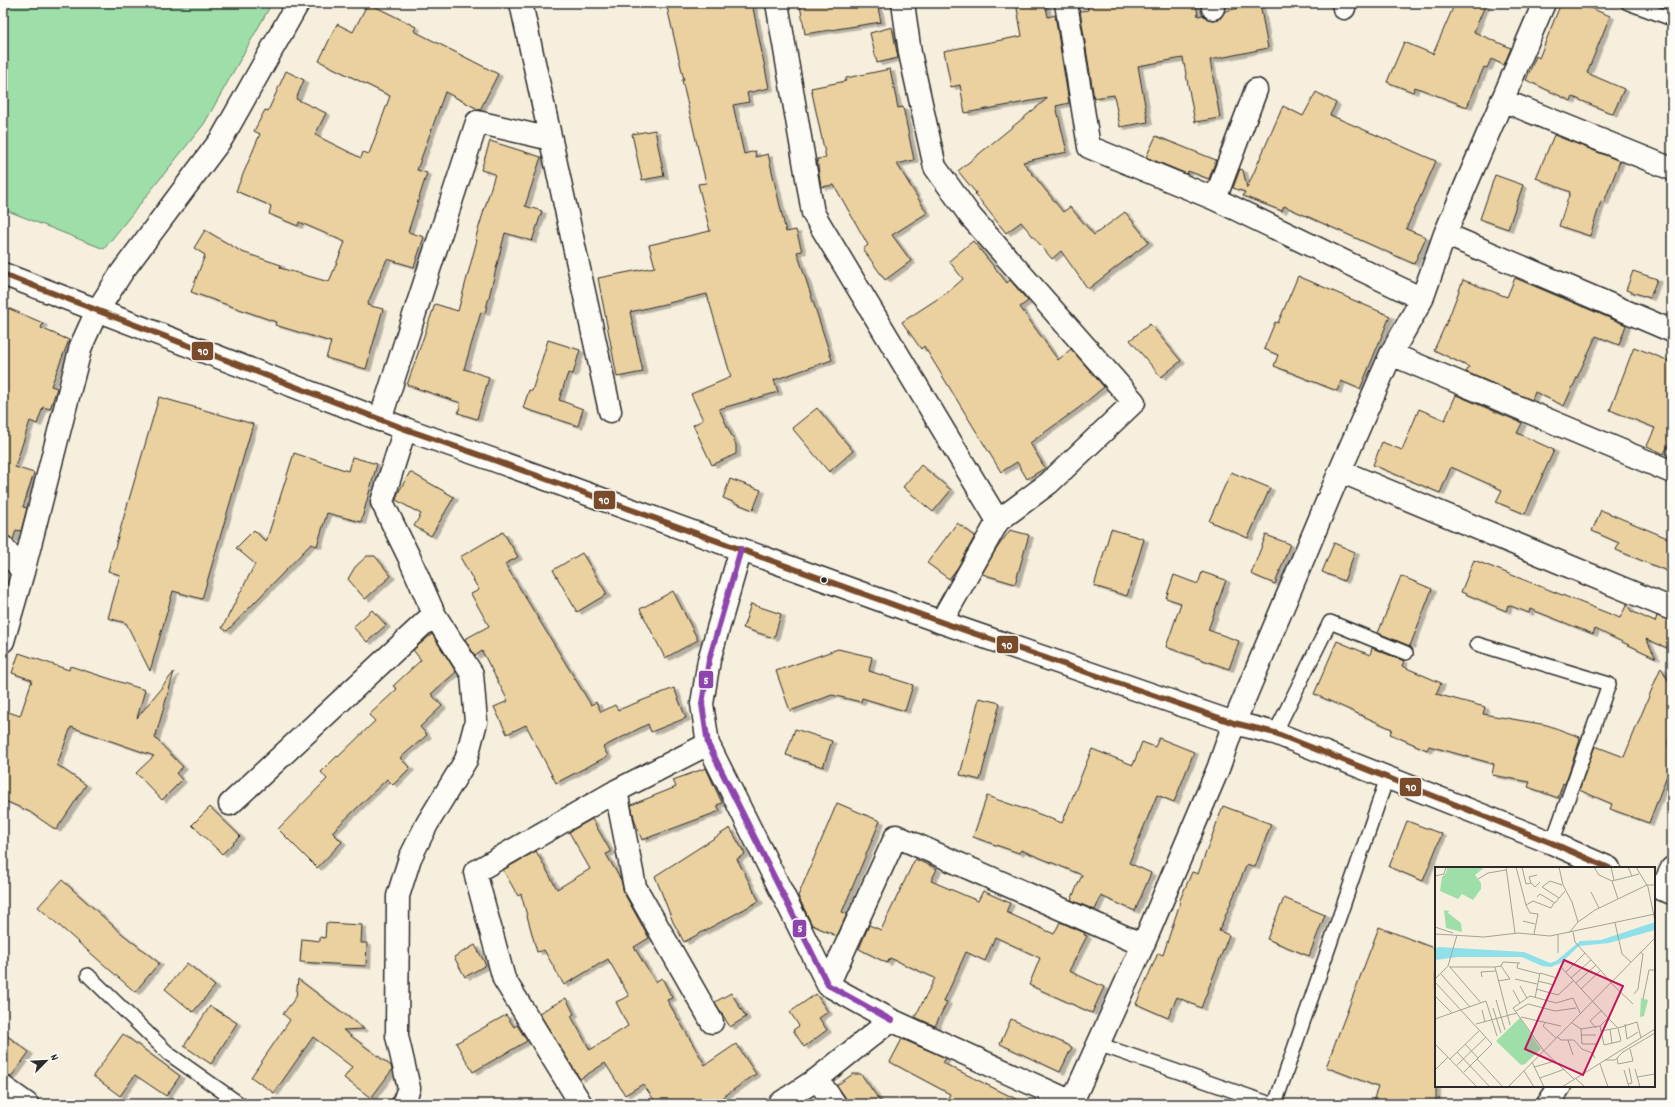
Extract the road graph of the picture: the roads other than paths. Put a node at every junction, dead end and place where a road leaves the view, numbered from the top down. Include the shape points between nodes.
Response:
1 (298, 3) edge
2 (521, 3) edge
3 (777, 3) edge
4 (903, 3) edge
5 (1066, 3) edge
6 (1544, 3) edge
7 (1628, 3) edge
8 (1672, 19) edge
9 (1256, 90) dead end
10 (1502, 100) junction
11 (551, 140) junction
12 (1672, 169) edge
13 (1215, 199) junction
14 (1445, 234) junction
15 (3, 274) edge
16 (1422, 298) junction
17 (97, 311) junction
18 (1672, 331) edge
19 (1391, 354) junction
20 (610, 411) dead end
21 (380, 420) junction
22 (405, 429) junction
23 (1340, 471) junction
24 (1672, 472) edge
25 (998, 521) junction
26 (3, 547) edge
27 (742, 549) junction
28 (23, 572) junction
29 (1672, 609) edge
30 (434, 614) junction
31 (941, 622) junction
32 (3, 641) edge
33 (1476, 644) dead end
34 (1406, 653) dead end
35 (1234, 723) junction
36 (1275, 733) junction
37 (708, 744) junction
38 (1387, 778) junction
39 (616, 791) junction
40 (230, 804) dead end
41 (1552, 843) junction
42 (1607, 867) edge
43 (1672, 868) edge
44 (1663, 889) edge
45 (1143, 945) junction
46 (88, 976) dead end
47 (828, 985) junction
48 (891, 1020) junction
49 (712, 1022) dead end
50 (1098, 1044) junction
51 (817, 1079) junction
52 (3, 1087) edge
53 (1559, 1087) edge
54 (1071, 1103) edge
55 (27, 1104) edge
56 (240, 1104) edge
57 (403, 1104) edge
58 (581, 1104) edge
59 (779, 1104) edge
60 (835, 1104) edge
61 (1271, 1104) edge
62 (1275, 1104) edge
63 (1548, 1104) edge

1 - 17 street via 222,138 122,272
2 - 11 street
3 - 25 street via 813,213
4 - 25 street via 910,53 935,167 971,217 1134,402 1049,482
5 - 13 street via 1089,148
6 - 10 street
7 - 8 lane
9 - 13 street
10 - 12 street
10 - 14 street
11 - 20 street
11 - 21 street via 477,122
13 - 16 street
14 - 16 street
14 - 18 street
15 - 17 street
16 - 19 street
17 - 21 street
17 - 28 street via 81,346
19 - 23 street
19 - 24 street
21 - 22 street
22 - 27 street
22 - 30 street via 382,502
23 - 29 street
23 - 35 street
25 - 31 street
26 - 28 street
27 - 31 street
27 - 37 street via 709,660 702,704
28 - 32 street
30 - 40 street
30 - 57 street via 472,674 476,722 466,760 420,838 410,858 398,896 397,1036 409,1088
31 - 35 street
33 - 41 lane via 1609,684
34 - 36 lane via 1330,622
35 - 36 street
35 - 45 street via 1218,769
36 - 38 street
37 - 39 street
37 - 47 street
38 - 41 street
38 - 62 lane
39 - 49 street via 635,888
39 - 58 street via 476,872 504,978
41 - 42 street
43 - 44 street
45 - 47 street via 896,836
45 - 50 street
46 - 56 lane via 169,1054
47 - 48 street
48 - 51 street
48 - 54 street
50 - 54 street
50 - 61 lane
51 - 59 street
51 - 60 street
52 - 55 street
53 - 63 street

